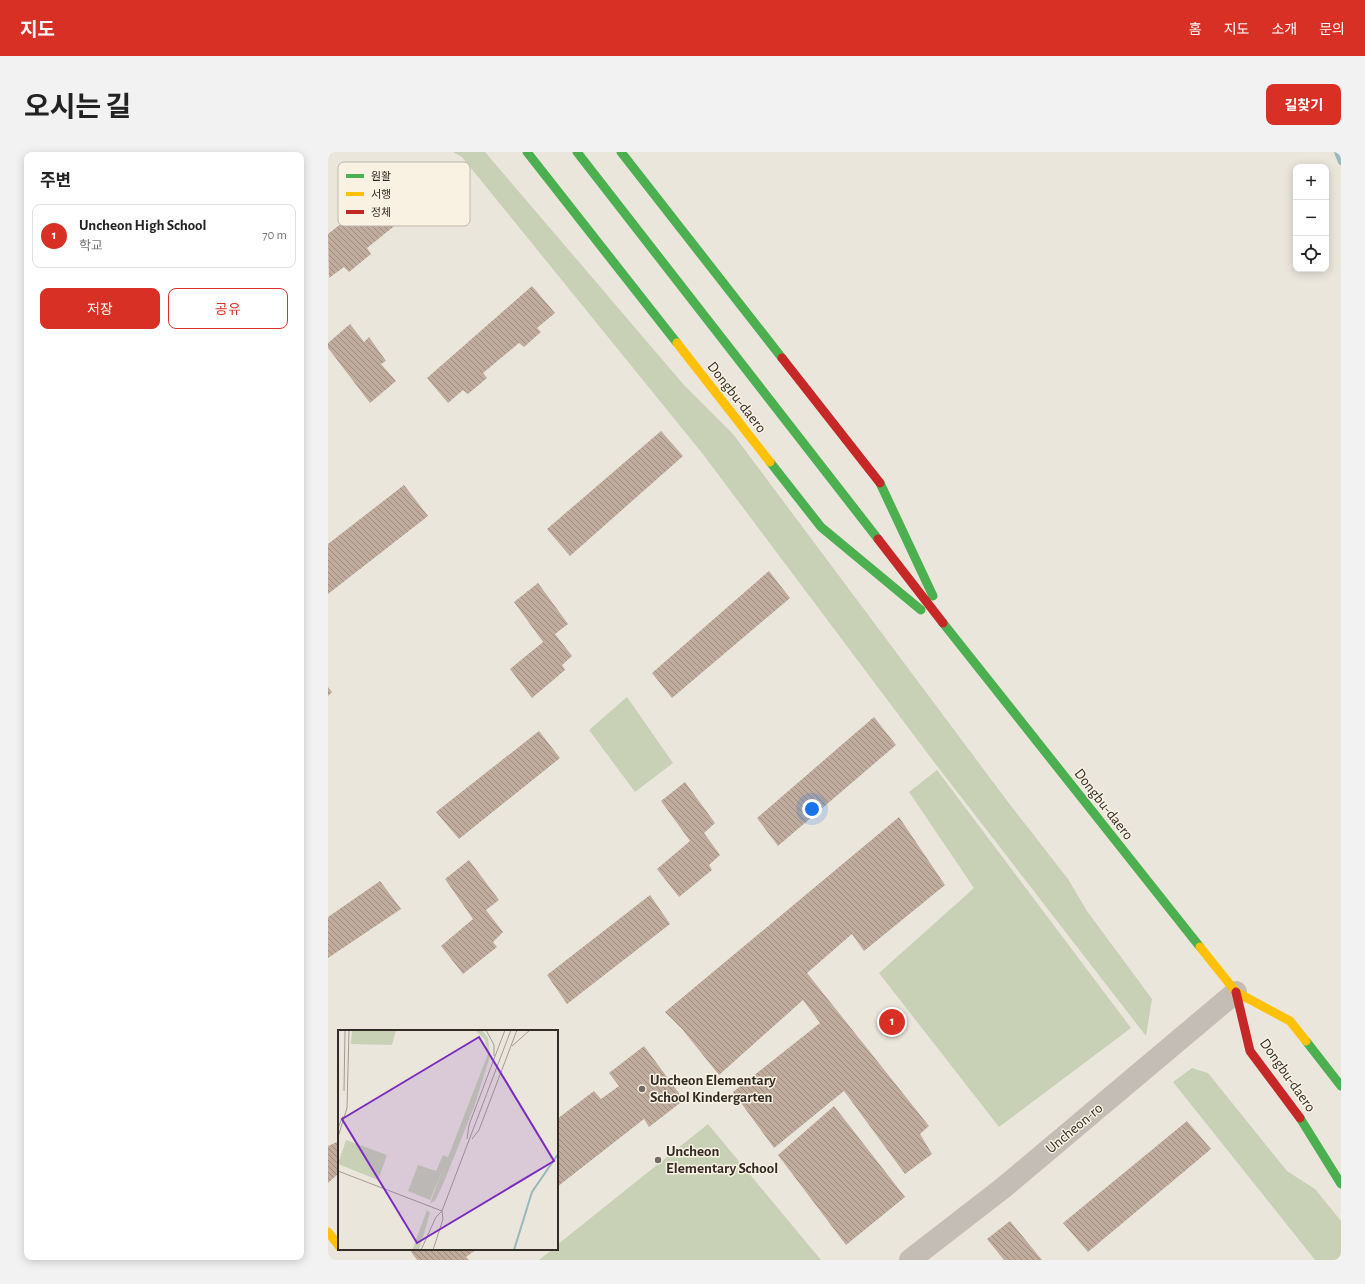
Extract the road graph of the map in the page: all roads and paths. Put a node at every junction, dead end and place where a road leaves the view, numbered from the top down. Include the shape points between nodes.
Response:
1 (527, 152) edge
2 (577, 152) edge
3 (621, 152) edge
4 (950, 633) junction
5 (1236, 992) junction
6 (1341, 1086) edge
7 (1307, 1127) junction
8 (1336, 1158) dead end
9 (1341, 1184) edge
10 (328, 1232) edge
11 (338, 1245) edge
12 (910, 1260) edge

1 - 4 main road, Dongbu-daero via 821,527
2 - 4 main road, Dongbu-daero via 858,511
3 - 4 main road, Dongbu-daero via 883,487
4 - 5 main road, Dongbu-daero
5 - 6 main road, Dongbu-daero via 1290,1021
5 - 7 main road, Dongbu-daero via 1250,1051
5 - 12 street, Uncheon-ro via 1003,1188
7 - 8 main road, Dongbu-daero
7 - 9 main road, Dongbu-daero
10 - 11 main road

